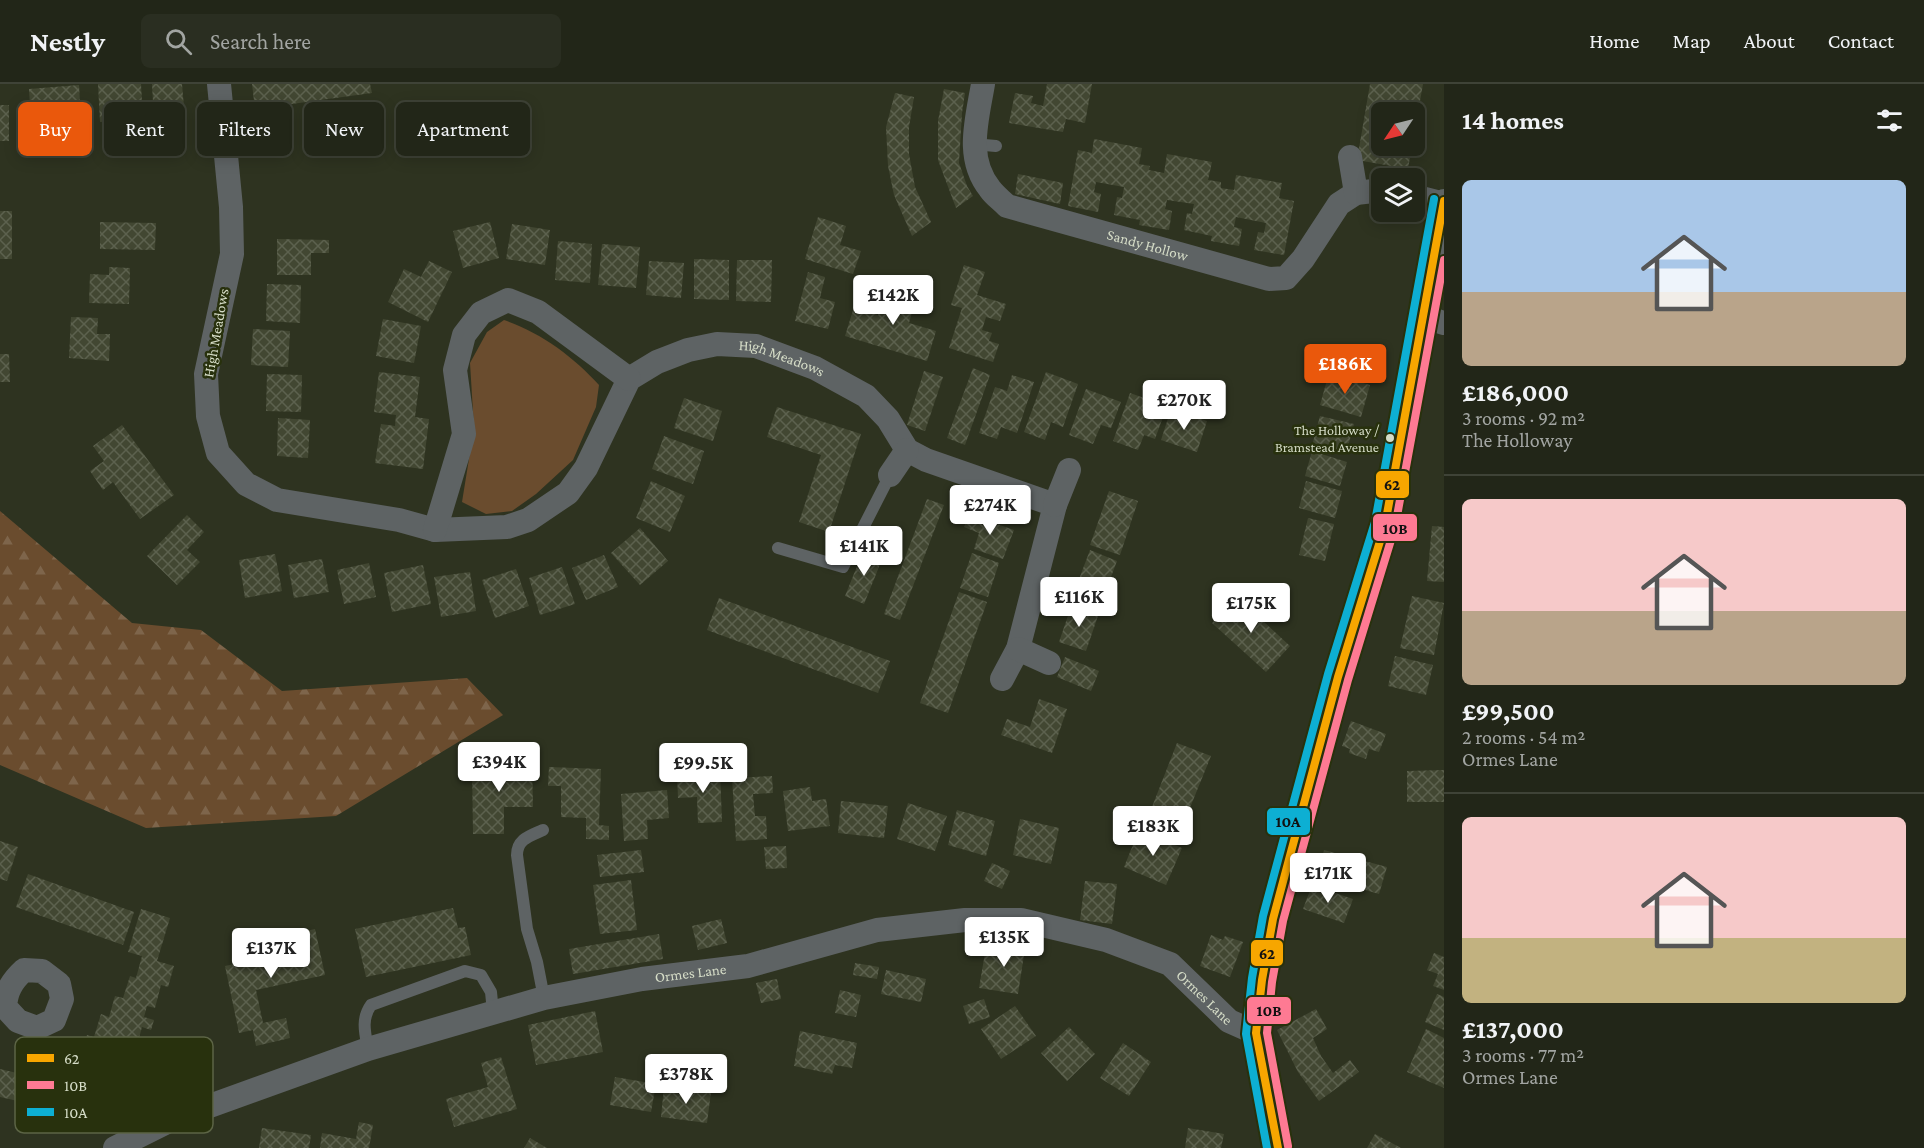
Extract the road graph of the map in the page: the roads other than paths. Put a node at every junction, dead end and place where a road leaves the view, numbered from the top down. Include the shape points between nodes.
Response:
1 (219, 84) edge
2 (983, 84) edge
3 (1350, 157) dead end
4 (1371, 191) edge
5 (1356, 193) junction
6 (1425, 199) edge
7 (1444, 203) edge
8 (1433, 320) edge
9 (629, 379) junction
10 (907, 450) junction
11 (1069, 470) dead end
12 (890, 475) joint
13 (1055, 505) junction
14 (435, 530) junction
15 (778, 548) dead end
16 (1018, 649) junction
17 (1049, 663) dead end
18 (1002, 679) dead end
19 (543, 830) dead end
20 (544, 998) junction
21 (493, 1012) junction
22 (1256, 1033) junction
23 (368, 1049) junction
24 (213, 1105) edge
25 (145, 1133) edge
26 (115, 1148) edge
27 (1278, 1148) edge

1 - 14 street, High Meadows via 232,254 207,374 208,416 218,453 246,484 277,500 399,520
2 - 5 street, Sandy Hollow via 985,145 977,166 989,189 1007,206 1269,279 1286,278 1339,204
3 - 5 street
4 - 5 street
6 - 7 street
7 - 8 street
8 - 22 street via 1385,525 1338,677 1273,919
9 - 10 street, High Meadows via 688,350 717,344 756,346 815,368 866,396 888,418
9 - 14 street, High Meadows via 586,468 568,493 528,519 507,527
9 - 14 street via 538,312 508,300 481,313 465,335 455,370 464,434
10 - 12 street
10 - 13 street
11 - 13 street
12 - 15 lane via 843,567
13 - 16 street
16 - 17 street
16 - 18 street
19 - 20 lane via 522,840 517,855 527,928
20 - 21 street, Ormes Lane
20 - 22 street, Ormes Lane via 642,979 748,966 877,930 965,920 1021,920 1106,940 1170,964 1229,1021
21 - 23 street, Ormes Lane
21 - 23 lane via 491,992 481,975 465,971 371,1005 364,1026
22 - 27 street
23 - 24 street, Ormes Lane
25 - 26 street, Ormes Lane

